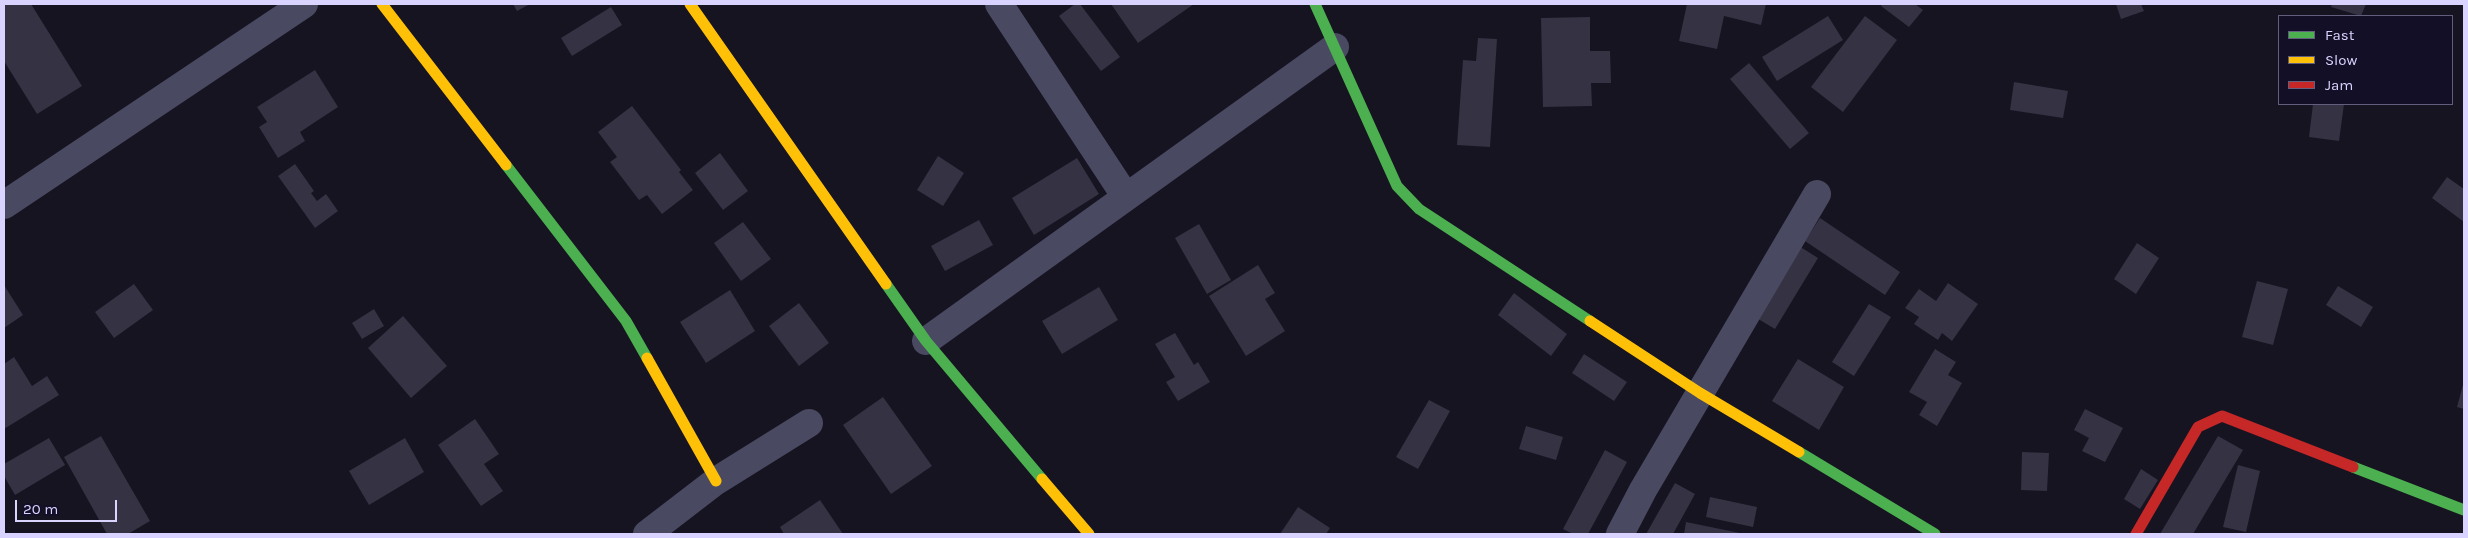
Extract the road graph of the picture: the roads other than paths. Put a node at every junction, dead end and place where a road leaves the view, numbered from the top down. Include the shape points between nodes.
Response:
1 (304, 4) edge
2 (382, 4) edge
3 (690, 4) edge
4 (999, 4) edge
5 (1315, 4) edge
6 (1335, 47) junction
7 (1817, 194) dead end
8 (1126, 197) junction
9 (4, 205) edge
10 (926, 341) junction
11 (1700, 393) junction
12 (809, 423) dead end
13 (716, 481) junction
14 (2464, 510) edge
15 (647, 534) edge
16 (1089, 534) edge
17 (1620, 534) edge
18 (1935, 534) edge
19 (2136, 534) edge

1 - 9 street
2 - 13 street via 626,321
3 - 10 street
4 - 8 street
5 - 6 street
6 - 8 street
6 - 11 street via 1397,186 1419,209
7 - 11 street
8 - 10 street
10 - 16 street
11 - 17 street
11 - 18 street
12 - 13 street
13 - 15 street
14 - 19 street via 2222,416 2198,427

